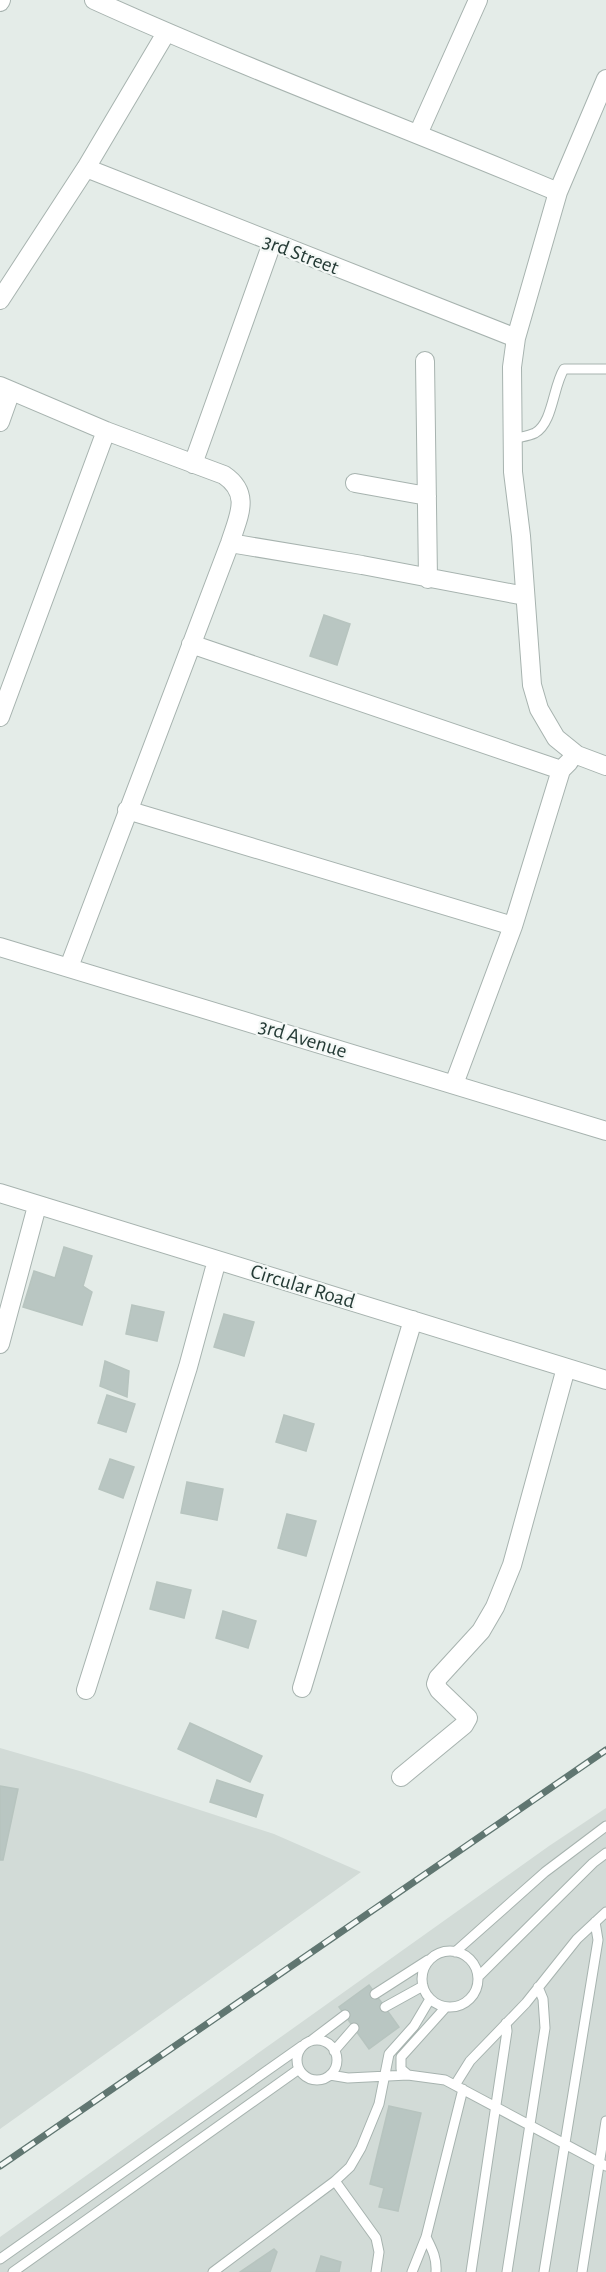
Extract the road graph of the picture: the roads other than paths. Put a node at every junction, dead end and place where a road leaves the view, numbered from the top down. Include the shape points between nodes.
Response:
1 (94, 0) edge
2 (478, 0) edge
3 (166, 33) junction
4 (606, 79) edge
5 (418, 134) junction
6 (86, 168) junction
7 (558, 192) junction
8 (272, 243) junction
9 (0, 300) edge
10 (516, 338) junction
11 (425, 361) dead end
12 (606, 369) edge
13 (6, 389) edge
14 (0, 422) edge
15 (106, 431) junction
16 (513, 439) junction
17 (192, 464) junction
18 (355, 483) dead end
19 (427, 496) junction
20 (230, 543) junction
21 (428, 579) junction
22 (525, 596) junction
23 (191, 644) junction
24 (0, 717) edge
25 (577, 755) junction
26 (606, 766) edge
27 (561, 770) junction
28 (128, 810) junction
29 (513, 926) junction
30 (0, 947) edge
31 (69, 967) junction
32 (454, 1084) junction
33 (606, 1131) edge
34 (0, 1194) edge
35 (37, 1206) junction
36 (217, 1260) junction
37 (413, 1320) junction
38 (0, 1344) edge
39 (566, 1368) junction
40 (606, 1380) edge
41 (302, 1688) dead end
42 (86, 1690) dead end
43 (400, 1777) dead end
44 (606, 1826) edge
45 (606, 1853) edge
46 (606, 1912) edge
47 (595, 1922) junction
48 (455, 1952) junction
49 (430, 1959) junction
50 (478, 1977) junction
51 (423, 1986) junction
52 (538, 1987) junction
53 (375, 1994) dead end
54 (430, 2000) junction
55 (385, 2007) dead end
56 (446, 2007) junction
57 (345, 2015) dead end
58 (506, 2023) junction
59 (354, 2028) dead end
60 (312, 2040) junction
61 (302, 2046) junction
62 (334, 2050) junction
63 (299, 2069) junction
64 (330, 2075) junction
65 (384, 2075) junction
66 (408, 2075) junction
67 (459, 2087) junction
68 (496, 2106) junction
69 (606, 2121) edge
70 (530, 2125) junction
71 (564, 2144) junction
72 (603, 2164) edge
73 (335, 2181) junction
74 (426, 2237) junction
75 (0, 2259) edge
76 (13, 2272) edge
77 (213, 2272) edge
78 (376, 2272) edge
79 (412, 2272) edge
80 (436, 2272) edge
81 (471, 2272) edge
82 (507, 2272) edge
83 (544, 2272) edge
84 (582, 2272) edge

1 - 3 street
2 - 5 street
3 - 5 street
3 - 6 street
4 - 7 street
5 - 7 street
6 - 8 street, 3rd Street
6 - 9 street
7 - 10 street
8 - 10 street, 3rd Street
8 - 17 street
10 - 16 street via 512,367
11 - 19 street
12 - 16 lane via 564,369 558,377 545,423 536,433
13 - 14 street
13 - 15 street
15 - 17 street
15 - 24 street
16 - 22 street
17 - 20 street via 224,475 239,490 242,505
18 - 19 street
19 - 21 street
20 - 21 street
20 - 23 street
21 - 22 street
22 - 25 street via 532,685 538,709 556,738
23 - 27 street
23 - 28 street
25 - 26 street
25 - 27 street
27 - 29 street
28 - 29 street
28 - 31 street
29 - 32 street
30 - 31 street, 3rd Avenue
31 - 32 street, 3rd Avenue
32 - 33 street, 3rd Avenue
34 - 35 street, Circular Road
35 - 36 street, Circular Road
35 - 38 street
36 - 37 street, Circular Road
36 - 42 street via 188,1367
37 - 39 street, Circular Road
37 - 41 street
39 - 40 street, Circular Road
39 - 43 street via 512,1564 495,1607 481,1632 436,1684 468,1718
44 - 48 lane via 545,1872
45 - 50 lane
46 - 47 lane
47 - 52 lane
47 - 71 lane via 598,1940
48 - 49 lane via 446,1951
48 - 50 lane via 471,1960
49 - 51 lane via 422,1975
49 - 53 lane
50 - 56 lane via 478,1986 469,2000 463,2005
51 - 54 lane
51 - 55 lane
52 - 58 lane
52 - 70 lane via 545,2028
54 - 56 lane
54 - 65 lane via 389,2054
56 - 66 lane via 401,2056 401,2069
57 - 60 lane
58 - 67 lane via 470,2061
58 - 68 lane
59 - 62 lane
60 - 61 lane
60 - 62 lane via 325,2042
61 - 63 lane via 297,2058
61 - 75 lane
62 - 64 lane via 336,2063
63 - 64 lane via 311,2079
63 - 76 lane
64 - 65 lane
65 - 66 lane
65 - 73 lane via 379,2104 361,2148 350,2167
66 - 67 lane via 435,2078
67 - 68 lane
67 - 74 lane
68 - 70 lane
68 - 81 lane
69 - 72 lane
70 - 71 lane
70 - 82 lane
71 - 72 lane
71 - 83 lane
72 - 84 lane
73 - 77 lane
73 - 78 lane via 376,2238 380,2252
74 - 79 lane
74 - 80 lane via 433,2250

